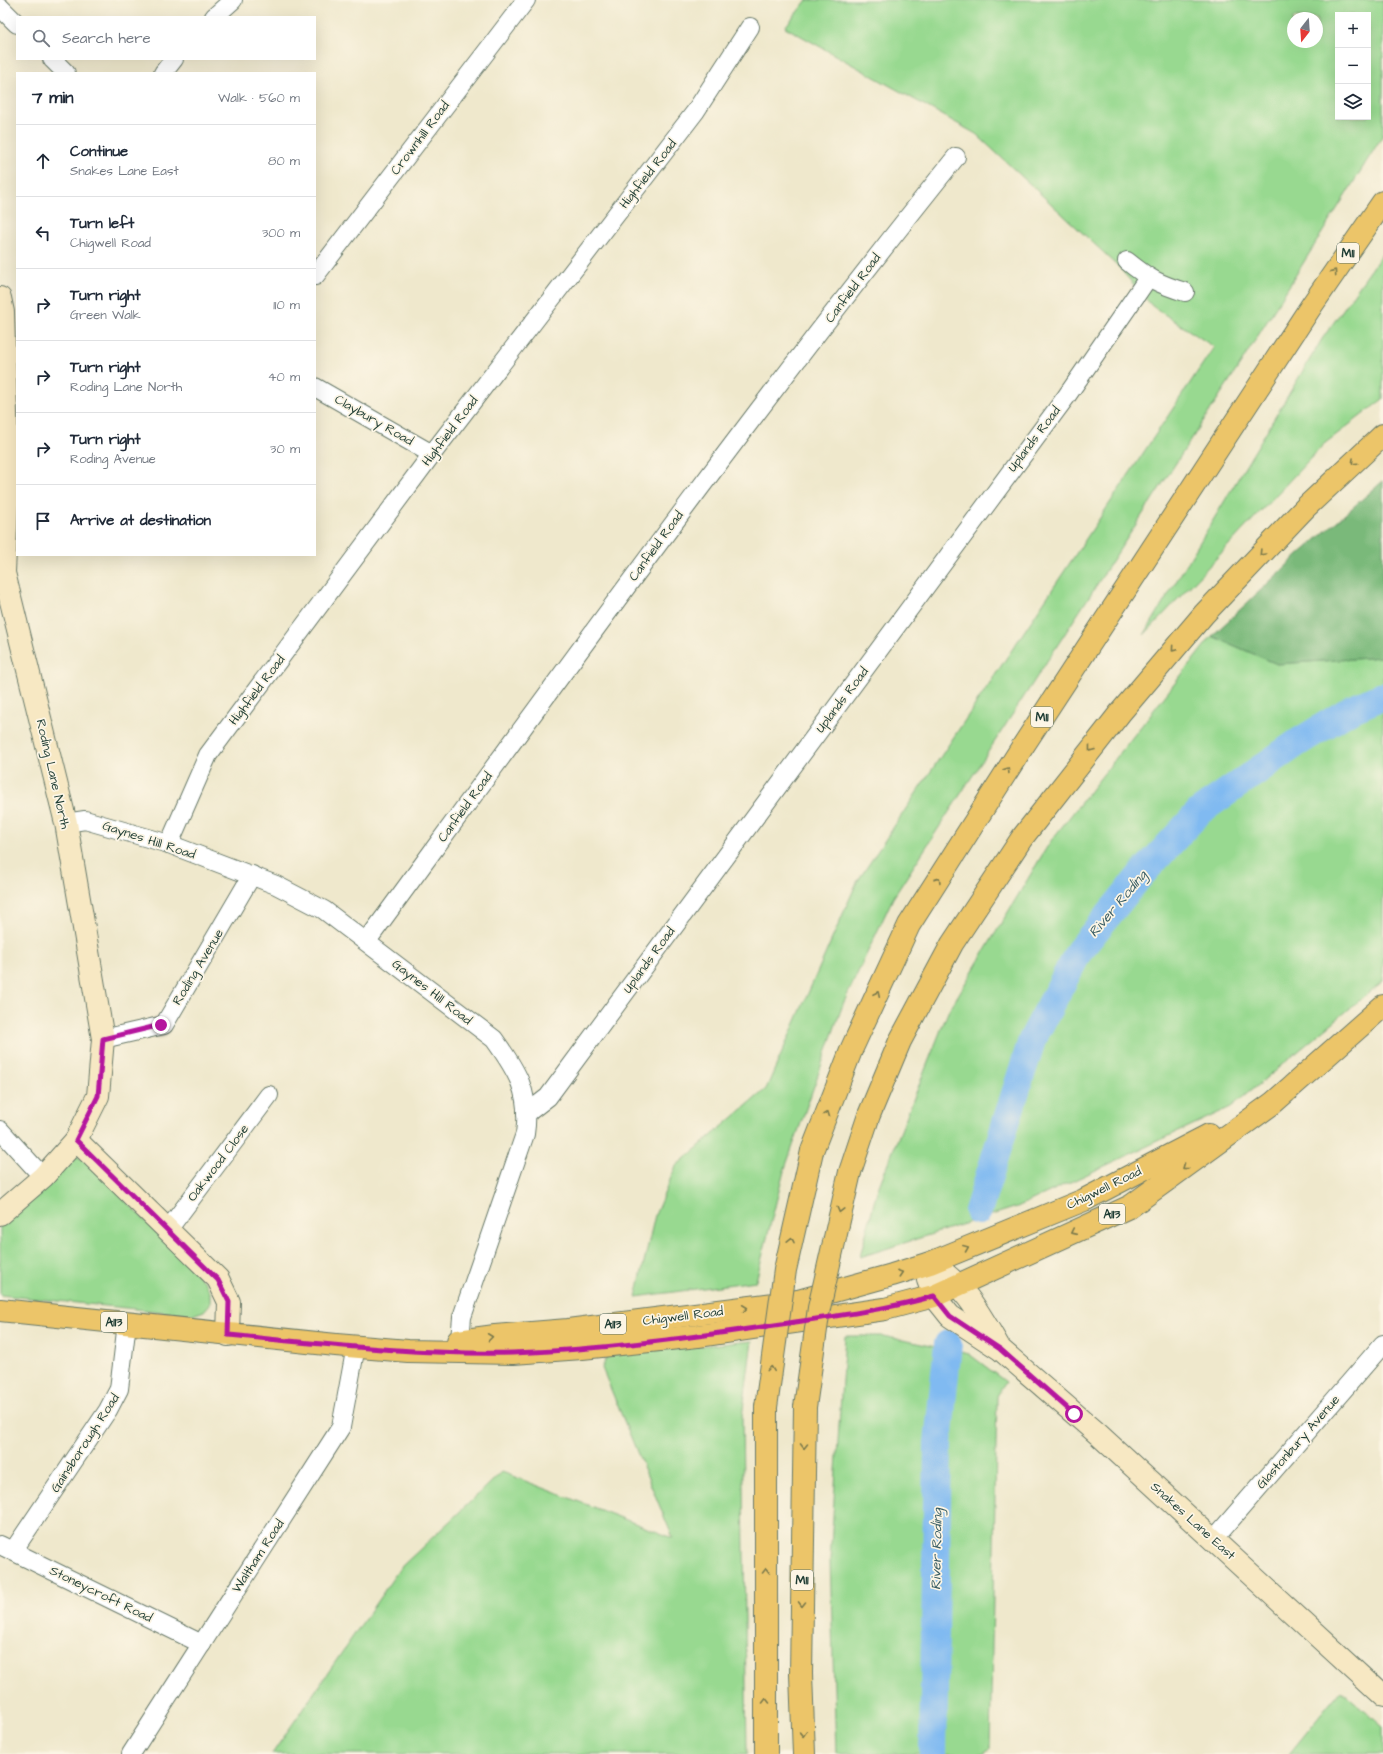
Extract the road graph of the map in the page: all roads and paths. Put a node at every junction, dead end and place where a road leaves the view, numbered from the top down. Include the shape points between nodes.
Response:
1 (233, 0) edge
2 (526, 0) edge
3 (0, 7) edge
4 (215, 16) edge
5 (16, 23) edge
6 (750, 27) dead end
7 (53, 60) edge
8 (173, 60) edge
9 (65, 72) edge
10 (164, 72) edge
11 (956, 157) dead end
12 (1383, 202) edge
13 (1127, 260) dead end
14 (316, 275) edge
15 (1148, 278) junction
16 (1185, 292) dead end
17 (7, 307) edge
18 (316, 388) edge
19 (1383, 435) edge
20 (432, 454) junction
21 (12, 482) edge
22 (66, 823) junction
23 (169, 844) junction
24 (252, 875) junction
25 (366, 941) junction
26 (1383, 1006) edge
27 (103, 1039) junction
28 (269, 1095) dead end
29 (1273, 1103) junction
30 (526, 1114) junction
31 (0, 1130) edge
32 (76, 1140) junction
33 (43, 1177) junction
34 (0, 1214) edge
35 (167, 1231) junction
36 (930, 1263) junction
37 (958, 1285) junction
38 (934, 1296) junction
39 (0, 1310) edge
40 (127, 1323) junction
41 (228, 1335) junction
42 (1383, 1344) edge
43 (356, 1346) junction
44 (459, 1347) junction
45 (1000, 1349) junction
46 (1214, 1539) junction
47 (7, 1548) edge
48 (202, 1644) junction
49 (1383, 1696) edge
50 (131, 1754) edge
51 (766, 1754) edge
52 (804, 1754) edge

1 - 4 street
2 - 14 street, Crownhill Road
3 - 5 street
6 - 20 street, Highfield Road via 695,112
7 - 9 street
8 - 10 street
11 - 25 street, Canfield Road via 879,253 673,522
51 -> 12 main road, M11, bridge via 766,1407 785,1270 812,1150 852,1048 909,925 1312,304
13 - 15 street
15 - 16 street
15 - 30 street, Uplands Road via 1066,397 548,1097
17 - 21 street, Roding Lane North
18 - 20 street, Claybury Road
19 -> 52 main road, M11, bridge via 1306,507 1204,614 1120,712 1022,838 952,944 900,1041 869,1115 850,1172 819,1308 805,1407 801,1674
20 - 23 street, Highfield Road via 208,755
21 - 22 street, Roding Lane North via 4,573
22 - 23 street, Gaynes Hill Road via 85,820
22 - 27 street, Roding Lane North
23 - 24 street, Gaynes Hill Road
24 - 25 street, Gaynes Hill Road via 276,884 324,910
24 - 27 street, Roding Avenue via 164,1025
25 - 30 street, Gaynes Hill Road via 494,1039 514,1067 521,1082
26 - 29 main road, Chigwell Road / A113
27 - 32 street, Roding Lane North via 98,1096
28 - 35 street, Oakwood Close
36 -> 29 main road, Chigwell Road / A113 via 1084,1200
29 -> 37 main road, Chigwell Road / A113 via 1131,1206
30 - 44 street, Gaynes Hill Road via 525,1134 462,1317
31 - 33 street
32 - 33 street, Roding Lane North
32 - 35 street
33 - 34 street, Roding Lane North
35 - 41 street via 218,1280 229,1302
36 - 37 street via 945,1272
36 - 38 street via 928,1280
44 -> 36 main road, Chigwell Road / A113 via 495,1336 576,1329 798,1301
37 - 38 main road, Chigwell Road / A113
37 - 45 street, Snakes Lane East via 976,1308
38 - 44 main road, Chigwell Road / A113 via 885,1309 698,1336 514,1353
38 - 45 street, Snakes Lane East via 950,1316
39 - 40 main road, Chigwell Road / A113
40 - 41 main road, Chigwell Road / A113
40 - 47 street, Gainsborough Road via 119,1389 108,1410
41 - 43 main road, Chigwell Road / A113
42 - 46 street, Glastonbury Avenue
43 - 44 main road, Chigwell Road / A113
43 - 48 street, Waltham Road via 341,1428
45 - 46 street, Snakes Lane East
46 - 49 street, Snakes Lane East
47 - 48 street, Stoneycroft Road
48 - 50 street, Waltham Road

